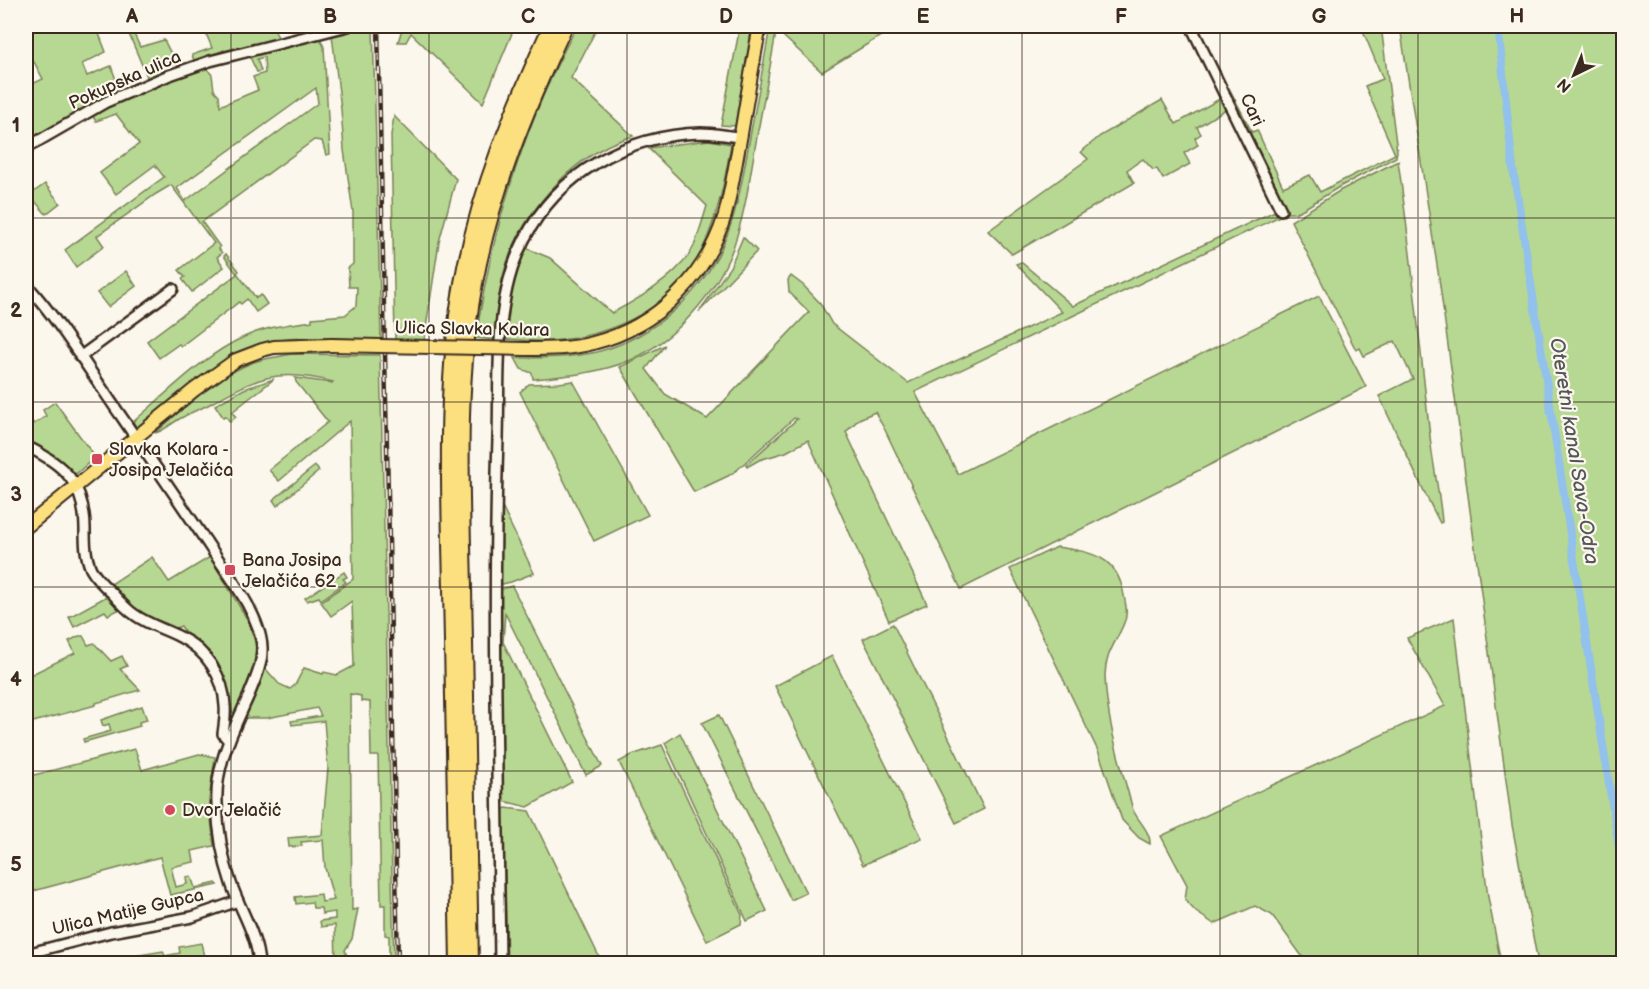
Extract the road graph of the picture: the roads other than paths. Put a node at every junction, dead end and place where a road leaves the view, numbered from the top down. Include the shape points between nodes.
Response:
1 (348, 26) edge
2 (565, 26) edge
3 (574, 26) edge
4 (760, 26) edge
5 (1191, 26) edge
6 (549, 27) edge
7 (541, 77) junction
8 (740, 137) junction
9 (26, 148) edge
10 (1281, 210) dead end
11 (26, 284) edge
12 (173, 289) dead end
13 (80, 357) junction
14 (136, 437) junction
15 (26, 446) edge
16 (77, 487) junction
17 (26, 527) edge
18 (229, 741) junction
19 (238, 901) junction
20 (26, 954) edge
21 (259, 963) edge
22 (458, 963) edge
23 (471, 963) edge
24 (500, 963) edge

1 - 9 street, Pokupska ulica via 166,76 106,102
2 - 7 highway
3 - 7 highway via 555,61
4 - 8 main road, Ulica Slavka Kolara
5 - 10 street, Cari
6 - 22 highway via 509,119 475,221 454,340 449,431
7 - 23 highway via 488,222 467,340 462,454
8 - 14 main road, Ulica Slavka Kolara, bridge via 729,198 718,234 702,266 675,298 635,327 608,339 573,347 274,347 236,360
8 - 24 street via 670,135 632,145 590,166 541,213 524,239 508,280 501,339 495,543
11 - 13 street
12 - 13 street
13 - 14 street
14 - 16 main road, Ulica Slavka Kolara
14 - 18 street via 249,609 260,638 261,658
15 - 16 street via 56,463
16 - 17 main road, Ulica Slavka Kolara
16 - 18 street via 84,507 86,553 92,570 132,614 180,637 207,658 223,692 223,734
18 - 19 street via 216,800 222,851
19 - 20 street, Ulica Matije Gupca via 192,917
19 - 21 street

